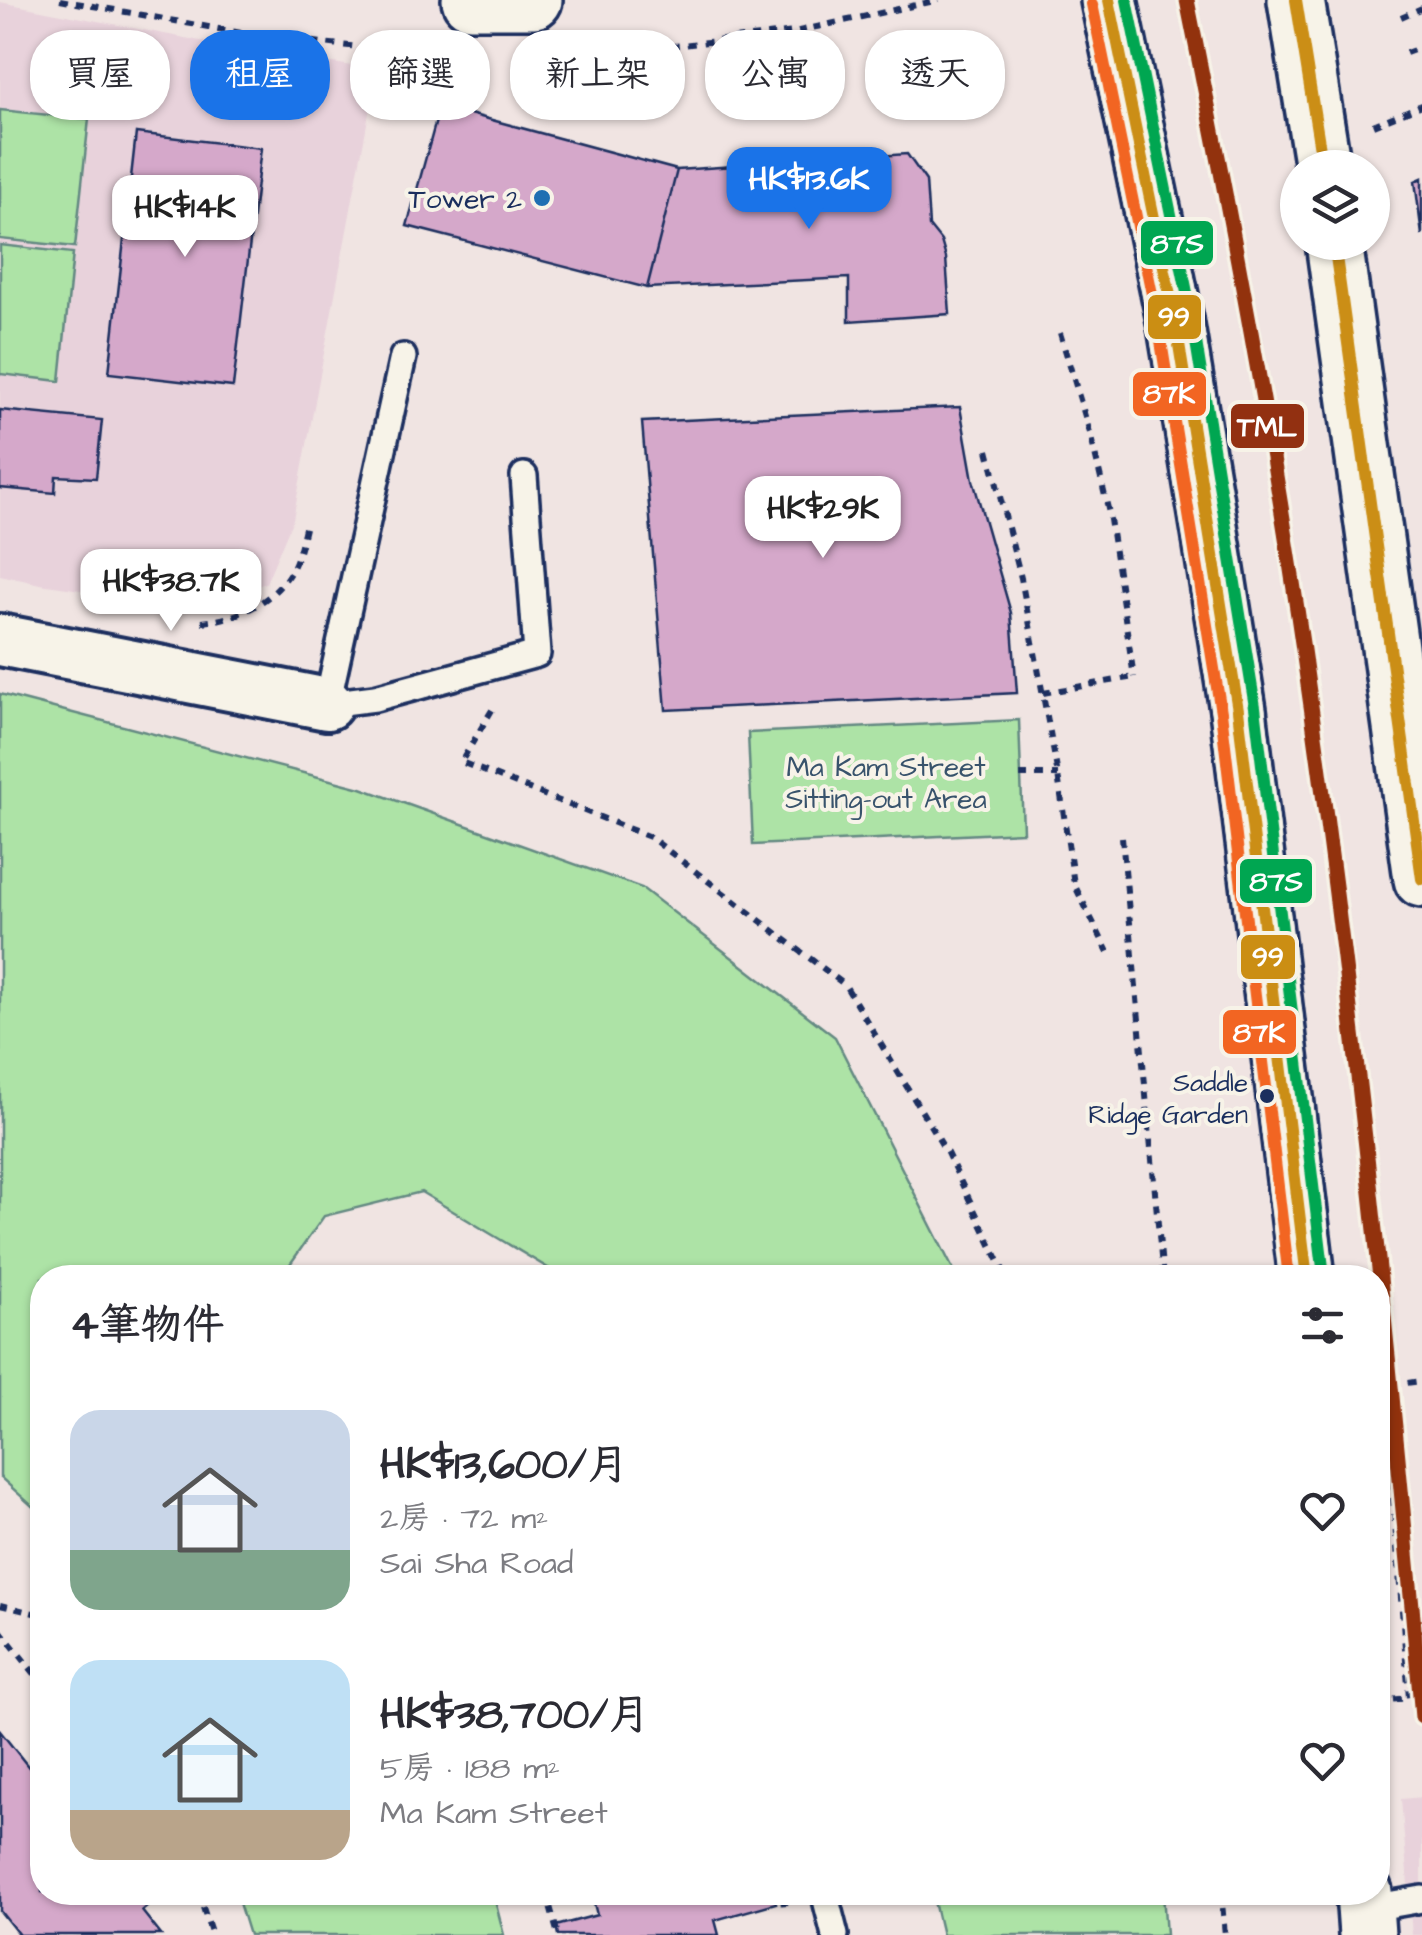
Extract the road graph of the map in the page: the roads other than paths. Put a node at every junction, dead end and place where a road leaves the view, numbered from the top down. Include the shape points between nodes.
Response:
1 (1108, 0) edge
2 (1296, 0) edge
3 (468, 26) edge
4 (538, 26) edge
5 (1320, 150) edge
6 (1336, 260) edge
7 (403, 357) dead end
8 (524, 476) dead end
9 (0, 640) edge
10 (327, 704) junction
11 (1422, 878) edge
12 (1305, 1265) edge
13 (1422, 1899) edge
14 (827, 1905) edge
15 (1365, 1912) edge
16 (835, 1935) edge

1 - 12 main road via 1175,320 1238,710
2 - 5 main road
3 - 4 main road
6 - 11 main road
7 - 10 lane
8 - 10 lane via 536,654 375,698
9 - 10 street
13 - 15 lane
14 - 16 lane

